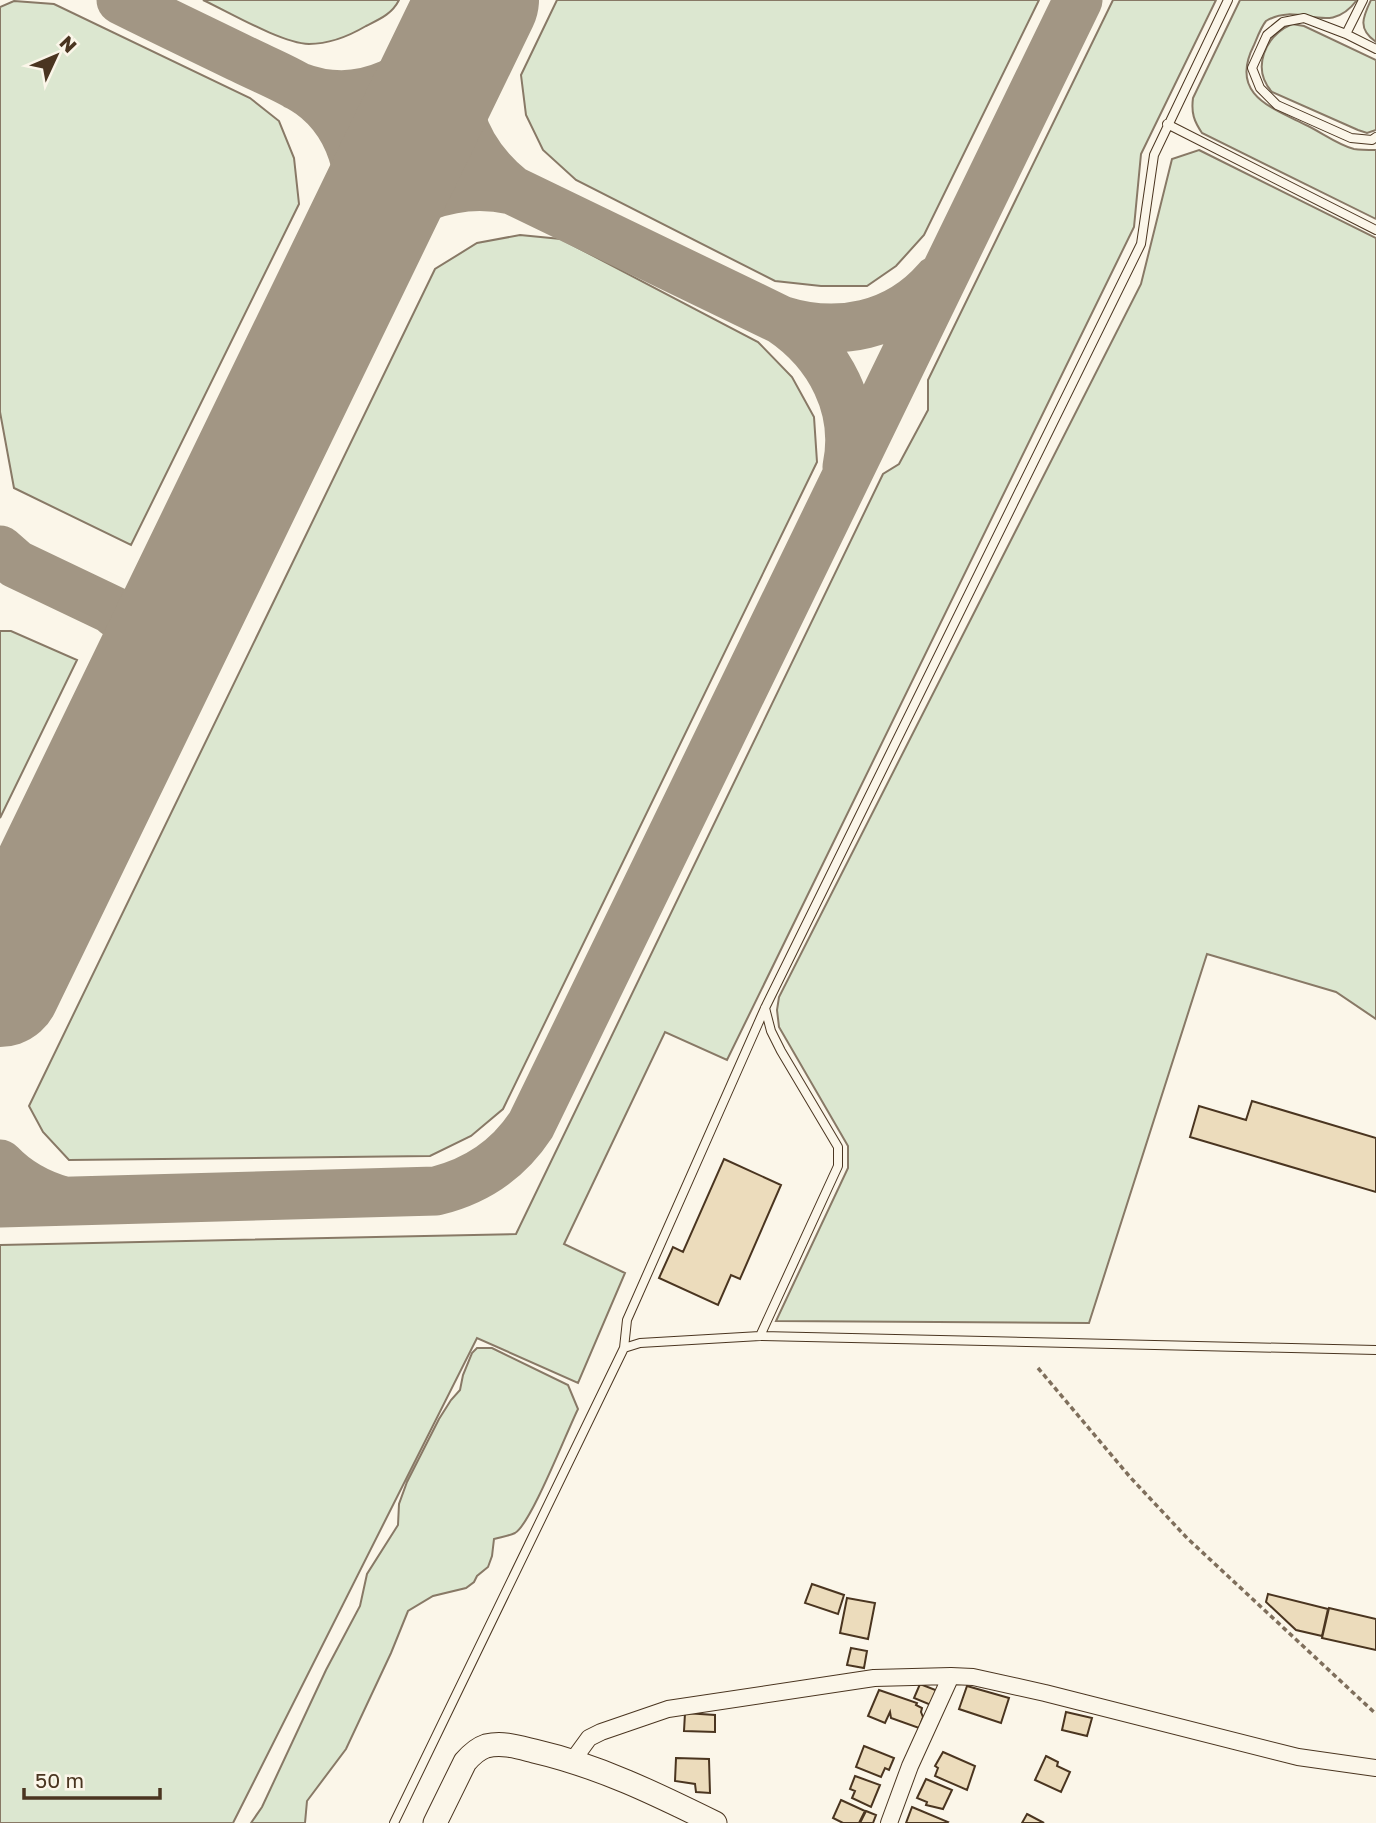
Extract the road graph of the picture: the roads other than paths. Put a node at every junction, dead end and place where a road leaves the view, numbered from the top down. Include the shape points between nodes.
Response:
1 (1228, 0) edge
2 (1363, 0) edge
3 (1346, 34) junction
4 (1376, 49) edge
5 (1167, 124) junction
6 (1376, 137) edge
7 (1376, 230) edge
8 (765, 1008) junction
9 (760, 1336) junction
10 (624, 1348) junction
11 (1376, 1350) edge
12 (951, 1676) junction
13 (573, 1760) junction
14 (1376, 1768) edge
15 (394, 1823) edge
16 (435, 1823) edge
17 (715, 1823) edge
18 (889, 1823) edge

1 - 5 lane
2 - 3 lane
3 - 4 lane
3 - 6 lane via 1304,18 1283,22 1267,36 1252,68 1259,88 1277,105 1351,138
5 - 7 lane
5 - 8 lane via 1154,155 1141,244
8 - 9 lane via 781,1051 838,1147 838,1166
8 - 10 lane via 627,1320
9 - 10 lane via 640,1343
9 - 11 lane
10 - 15 lane
12 - 13 street via 874,1678 668,1709 601,1731 589,1738
12 - 14 street via 1045,1693 1298,1757
12 - 18 street
13 - 16 street via 505,1744 483,1747 465,1762
13 - 17 street

